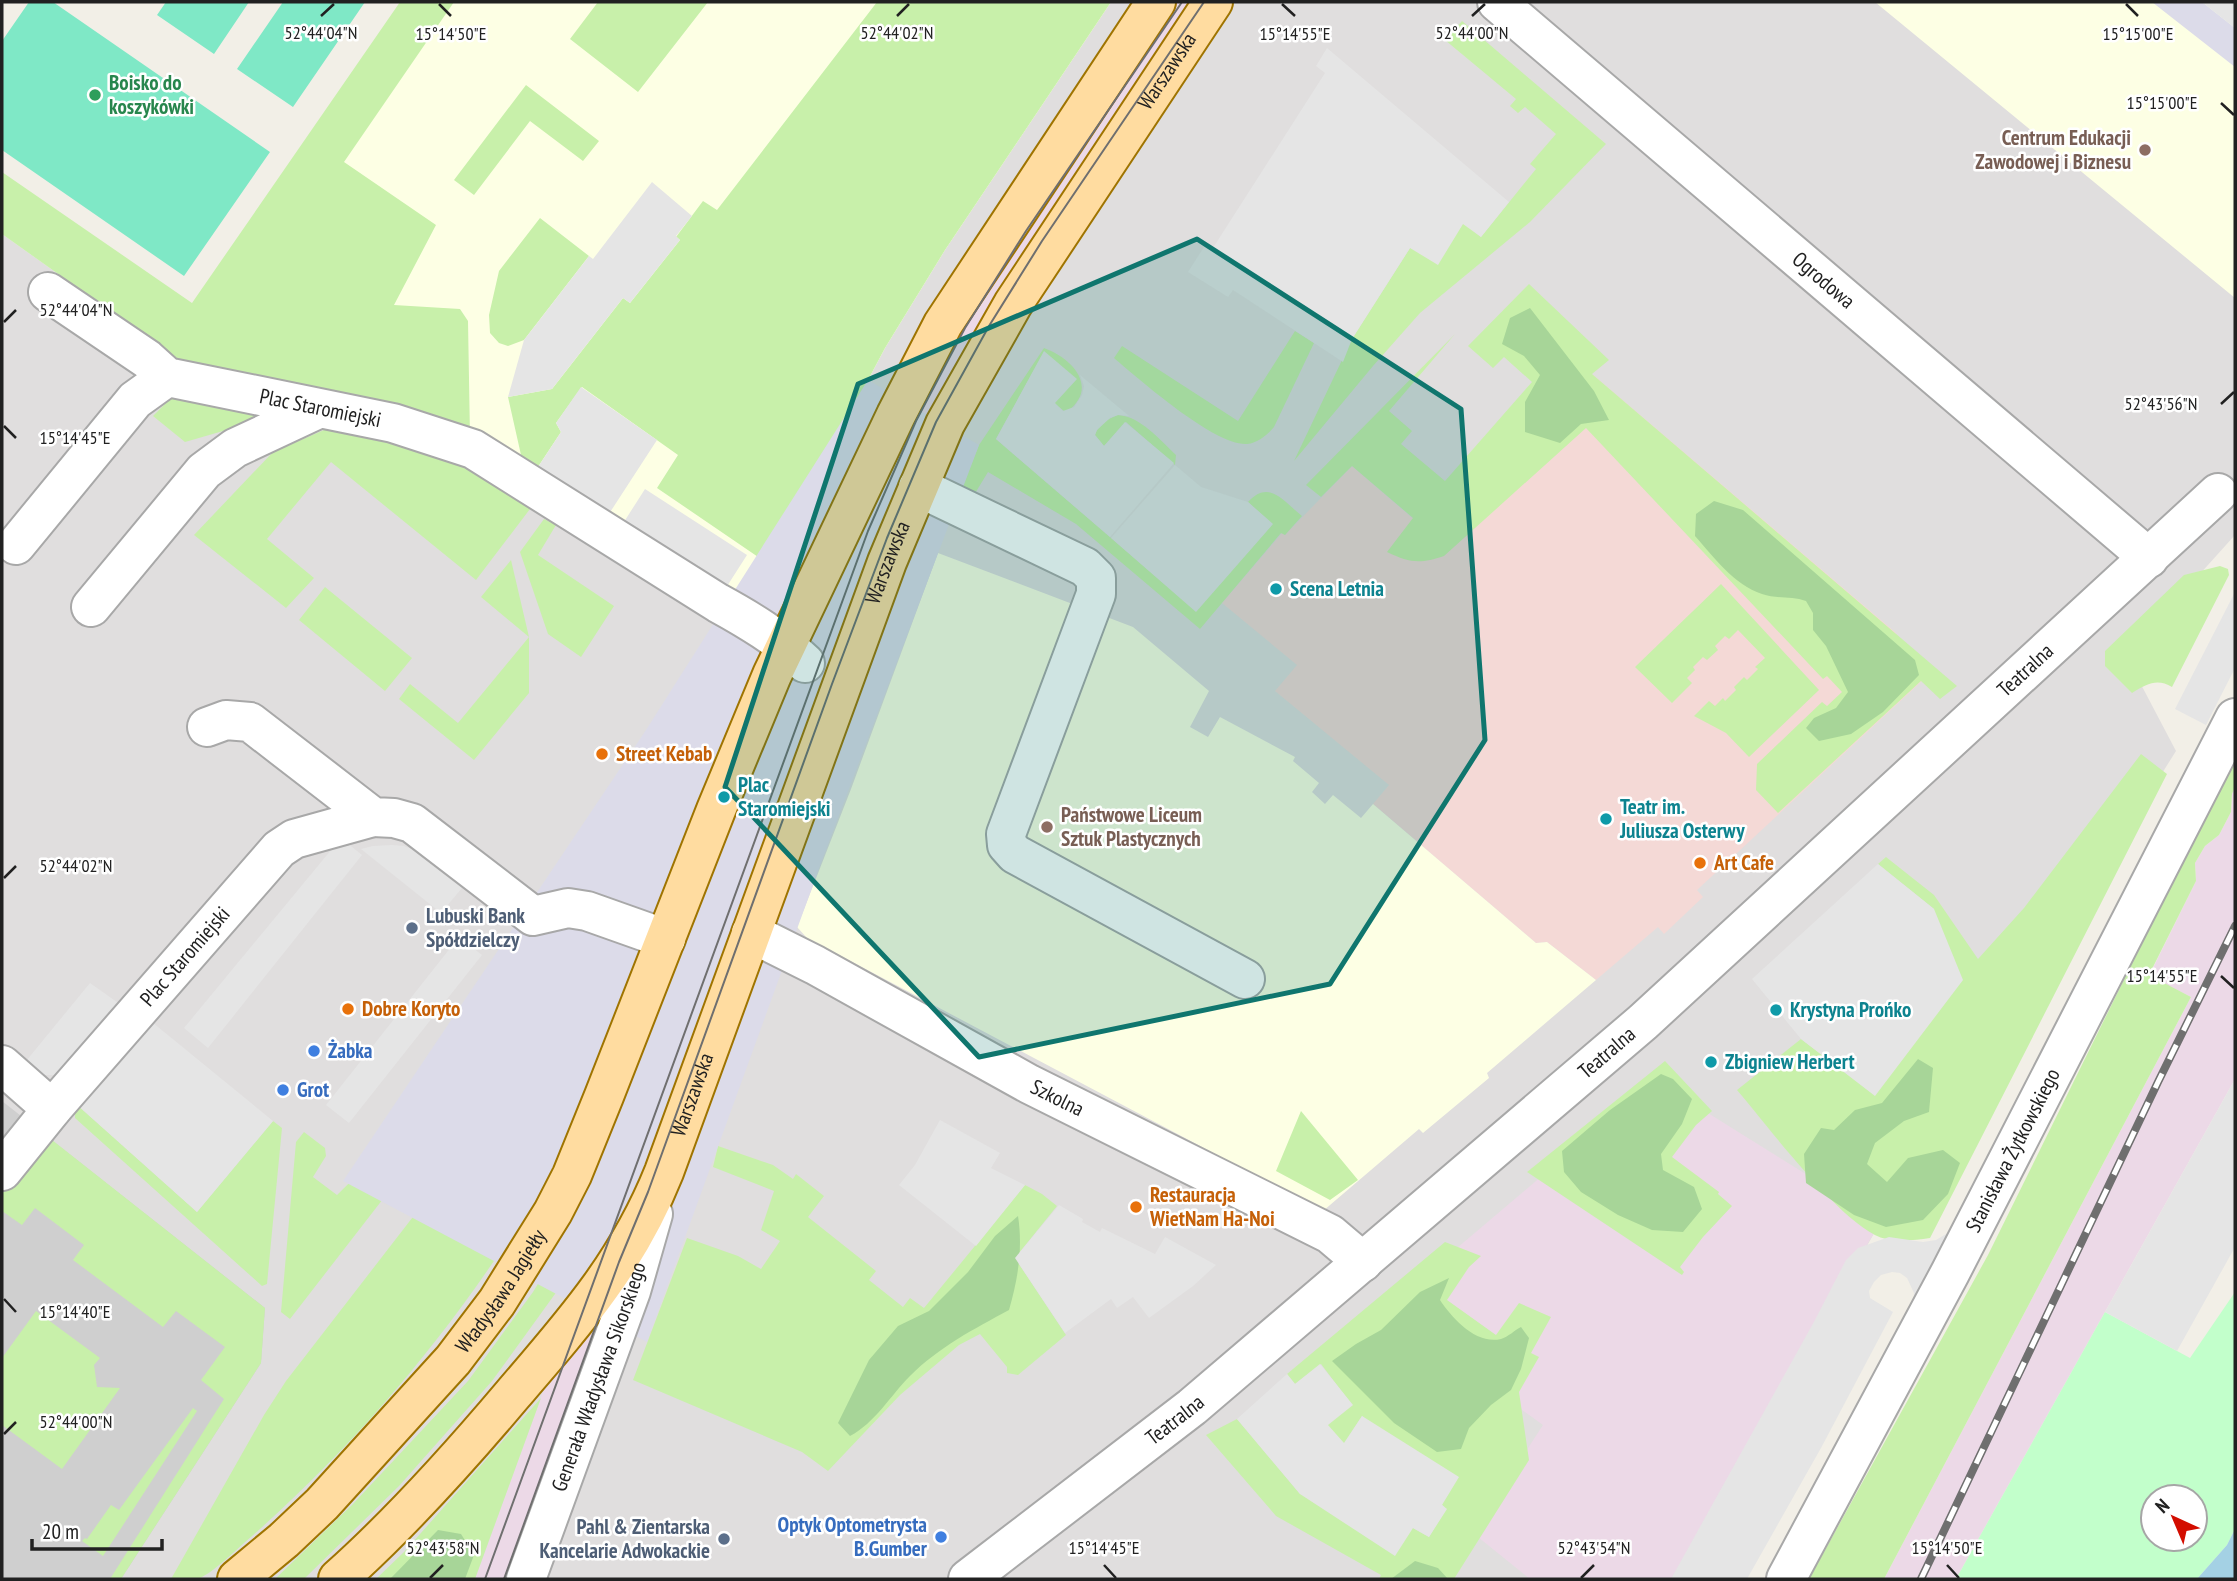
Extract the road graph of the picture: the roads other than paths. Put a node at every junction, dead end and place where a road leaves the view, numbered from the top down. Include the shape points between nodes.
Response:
1 (1156, 2) edge
2 (1213, 2) edge
3 (1497, 2) edge
4 (48, 292) dead end
5 (167, 377) junction
6 (318, 409) junction
7 (918, 486) junction
8 (2218, 493) dead end
9 (16, 545) dead end
10 (2149, 558) junction
11 (92, 607) dead end
12 (788, 661) junction
13 (833, 708) junction
14 (2235, 718) edge
15 (207, 727) dead end
16 (373, 817) junction
17 (751, 933) junction
18 (666, 939) junction
19 (1245, 979) dead end
20 (2, 1065) edge
21 (52, 1109) junction
22 (2, 1171) edge
23 (664, 1172) junction
24 (1363, 1262) junction
25 (237, 1579) edge
26 (338, 1579) edge
27 (526, 1579) edge
28 (968, 1579) edge
29 (1786, 1579) edge

1 - 12 main road via 943,324 852,504
2 - 7 main road, Warszawska via 1013,304 945,424
3 - 10 street, Ogrodowa
4 - 5 street, Plac Staromiejski
5 - 6 street, Plac Staromiejski
5 - 9 street via 135,400
6 - 11 street via 235,448 204,471
6 - 12 street, Plac Staromiejski via 393,423 473,449 750,620
7 - 13 main road, Warszawska
7 - 19 street via 1085,567 1096,578 1096,594 1006,834 1007,845 1015,854
8 - 10 street, Teatralna
10 - 24 street, Teatralna via 1643,1023
12 - 13 street, Plac Staromiejski via 817,670 832,684
12 - 18 main road
13 - 17 main road, Warszawska
14 - 29 street, Stanisława Żytkowskiego via 1956,1261
15 - 16 street, Plac Staromiejski via 226,720 250,722
16 - 18 street, Plac Staromiejski via 412,823 533,916 568,908 587,911
16 - 21 street, Plac Staromiejski via 294,839 279,849
17 - 23 main road, Warszawska
17 - 24 street, Szkolna via 1029,1084 1330,1234
18 - 25 main road, Władysława Jagiełły via 572,1175 497,1302 453,1360 357,1467 284,1540
20 - 21 street
21 - 22 street, Plac Staromiejski
23 - 26 main road via 636,1235 569,1328 453,1462
23 - 27 street, Generała Władysława Sikorskiego via 631,1291
24 - 28 street, Teatralna via 1192,1407

